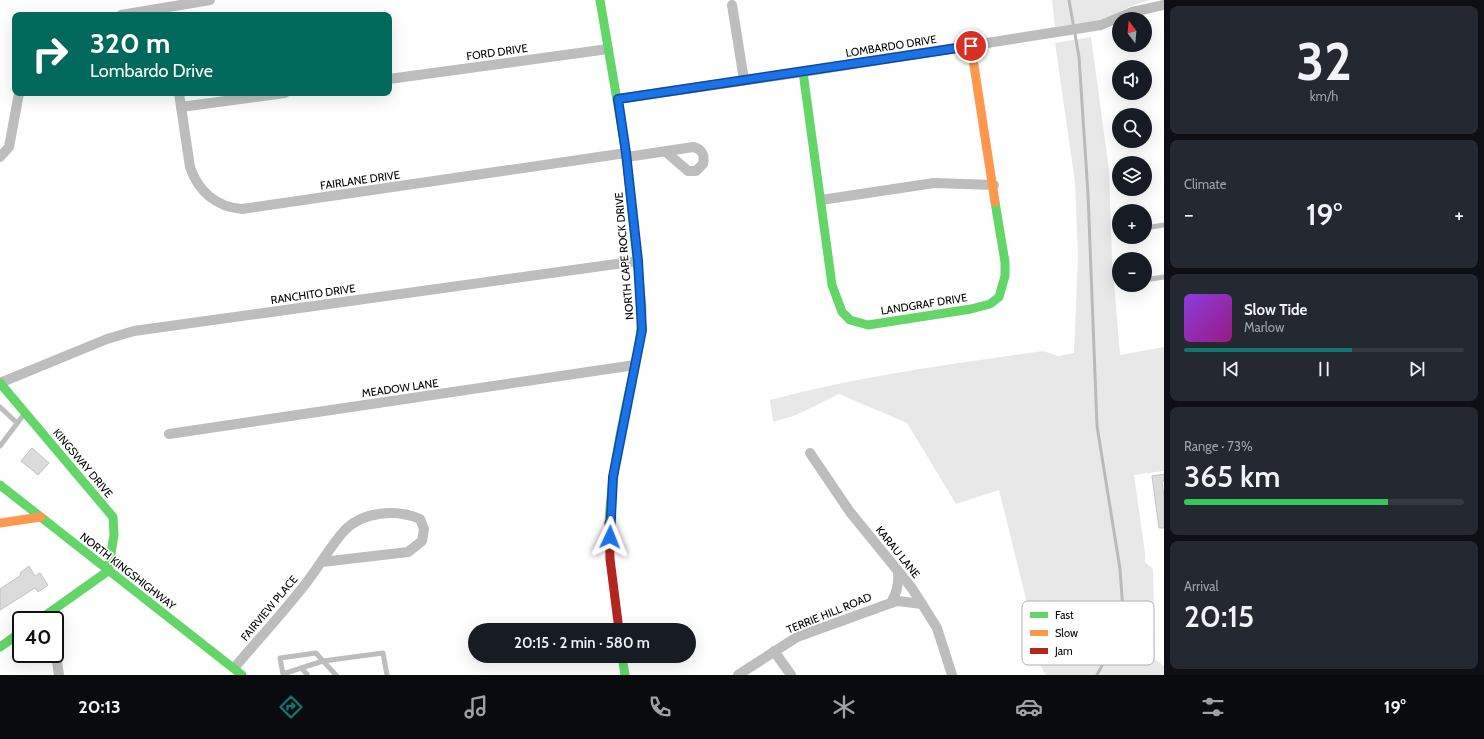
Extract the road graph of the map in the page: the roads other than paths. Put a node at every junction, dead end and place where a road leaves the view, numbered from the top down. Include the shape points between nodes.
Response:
1 (210, 0) edge
2 (600, 0) edge
3 (732, 5) dead end
4 (1164, 5) edge
5 (166, 7) edge
6 (138, 12) edge
7 (971, 46) junction
8 (608, 48) junction
9 (803, 72) junction
10 (392, 79) edge
11 (744, 80) junction
12 (18, 96) edge
13 (179, 96) edge
14 (263, 96) edge
15 (618, 99) junction
16 (181, 107) junction
17 (666, 152) dead end
18 (627, 155) junction
19 (0, 157) edge
20 (994, 185) junction
21 (821, 200) junction
22 (1164, 225) edge
23 (1152, 227) edge
24 (638, 261) junction
25 (1164, 277) edge
26 (1152, 279) edge
27 (635, 365) junction
28 (0, 383) edge
29 (0, 408) edge
30 (25, 413) junction
31 (17, 423) junction
32 (169, 434) dead end
33 (0, 446) edge
34 (810, 453) dead end
35 (0, 485) edge
36 (41, 517) junction
37 (0, 523) edge
38 (322, 562) junction
39 (108, 571) junction
40 (898, 572) junction
41 (891, 603) junction
42 (922, 604) junction
43 (57, 611) edge
44 (618, 623) edge
45 (12, 638) edge
46 (0, 647) edge
47 (774, 651) junction
48 (324, 660) junction
49 (57, 663) edge
50 (623, 663) edge
51 (234, 668) junction
52 (301, 668) junction
53 (307, 674) edge
54 (59, 675) edge
55 (242, 675) edge
56 (283, 675) edge
57 (336, 675) edge
58 (387, 675) edge
59 (625, 675) edge
60 (738, 675) edge
61 (791, 675) edge
62 (952, 675) edge

1 - 5 street
2 - 8 street, NORTH CAPE ROCK DRIVE
3 - 11 street
4 - 7 street, LOMBARDO DRIVE via 1132,12 1101,25
5 - 6 street
7 - 9 street, LOMBARDO DRIVE
7 - 20 street, LANDGRAF DRIVE
8 - 10 street, FORD DRIVE
8 - 15 street, NORTH CAPE ROCK DRIVE
9 - 11 street, LOMBARDO DRIVE
9 - 21 street, LANDGRAF DRIVE
11 - 15 street, LOMBARDO DRIVE
12 - 19 street via 9,147
13 - 16 street, FAIRLANE DRIVE
14 - 16 street
15 - 18 street, NORTH CAPE ROCK DRIVE
16 - 18 street, FAIRLANE DRIVE via 193,175 208,196 223,206 232,208 249,208
17 - 18 street, FAIRLANE DRIVE
18 - 24 street, NORTH CAPE ROCK DRIVE
20 - 21 street via 934,183
20 - 21 street, LANDGRAF DRIVE via 1005,276 999,297 990,304 971,309 868,325 850,320 842,312 837,300 832,285
22 - 23 lane
24 - 27 street, NORTH CAPE ROCK DRIVE via 642,330
24 - 28 street, RANCHITO DRIVE via 134,331 107,339
25 - 26 lane
27 - 32 street, MEADOW LANE
27 - 44 street, NORTH CAPE ROCK DRIVE via 613,477 610,516 609,548
28 - 30 street, KINGSWAY DRIVE
29 - 31 lane
30 - 31 lane
30 - 39 street, KINGSWAY DRIVE via 113,517 114,535
31 - 33 lane
34 - 40 street, KARAU LANE via 850,512
35 - 36 street, NORTH KINGSHIGHWAY
36 - 37 street
36 - 39 street, NORTH KINGSHIGHWAY
38 - 38 street, FAIRVIEW PLACE via 346,530 365,518 382,513 409,515 420,520 424,529 422,541 408,552
38 - 51 street, FAIRVIEW PLACE
39 - 43 street
39 - 51 street, NORTH KINGSHIGHWAY
40 - 41 street via 899,582
40 - 42 street, KARAU LANE
41 - 42 street, TERRIE HILL ROAD via 898,601
41 - 47 street, TERRIE HILL ROAD via 818,628
42 - 62 street, KARAU LANE via 936,628
45 - 46 street
47 - 60 street, TERRIE HILL ROAD
47 - 61 street
48 - 52 lane
48 - 56 lane via 316,653 280,658
48 - 57 lane
48 - 58 lane via 383,653
49 - 54 street
50 - 59 street
51 - 55 street, NORTH KINGSHIGHWAY
52 - 53 lane
52 - 56 lane

